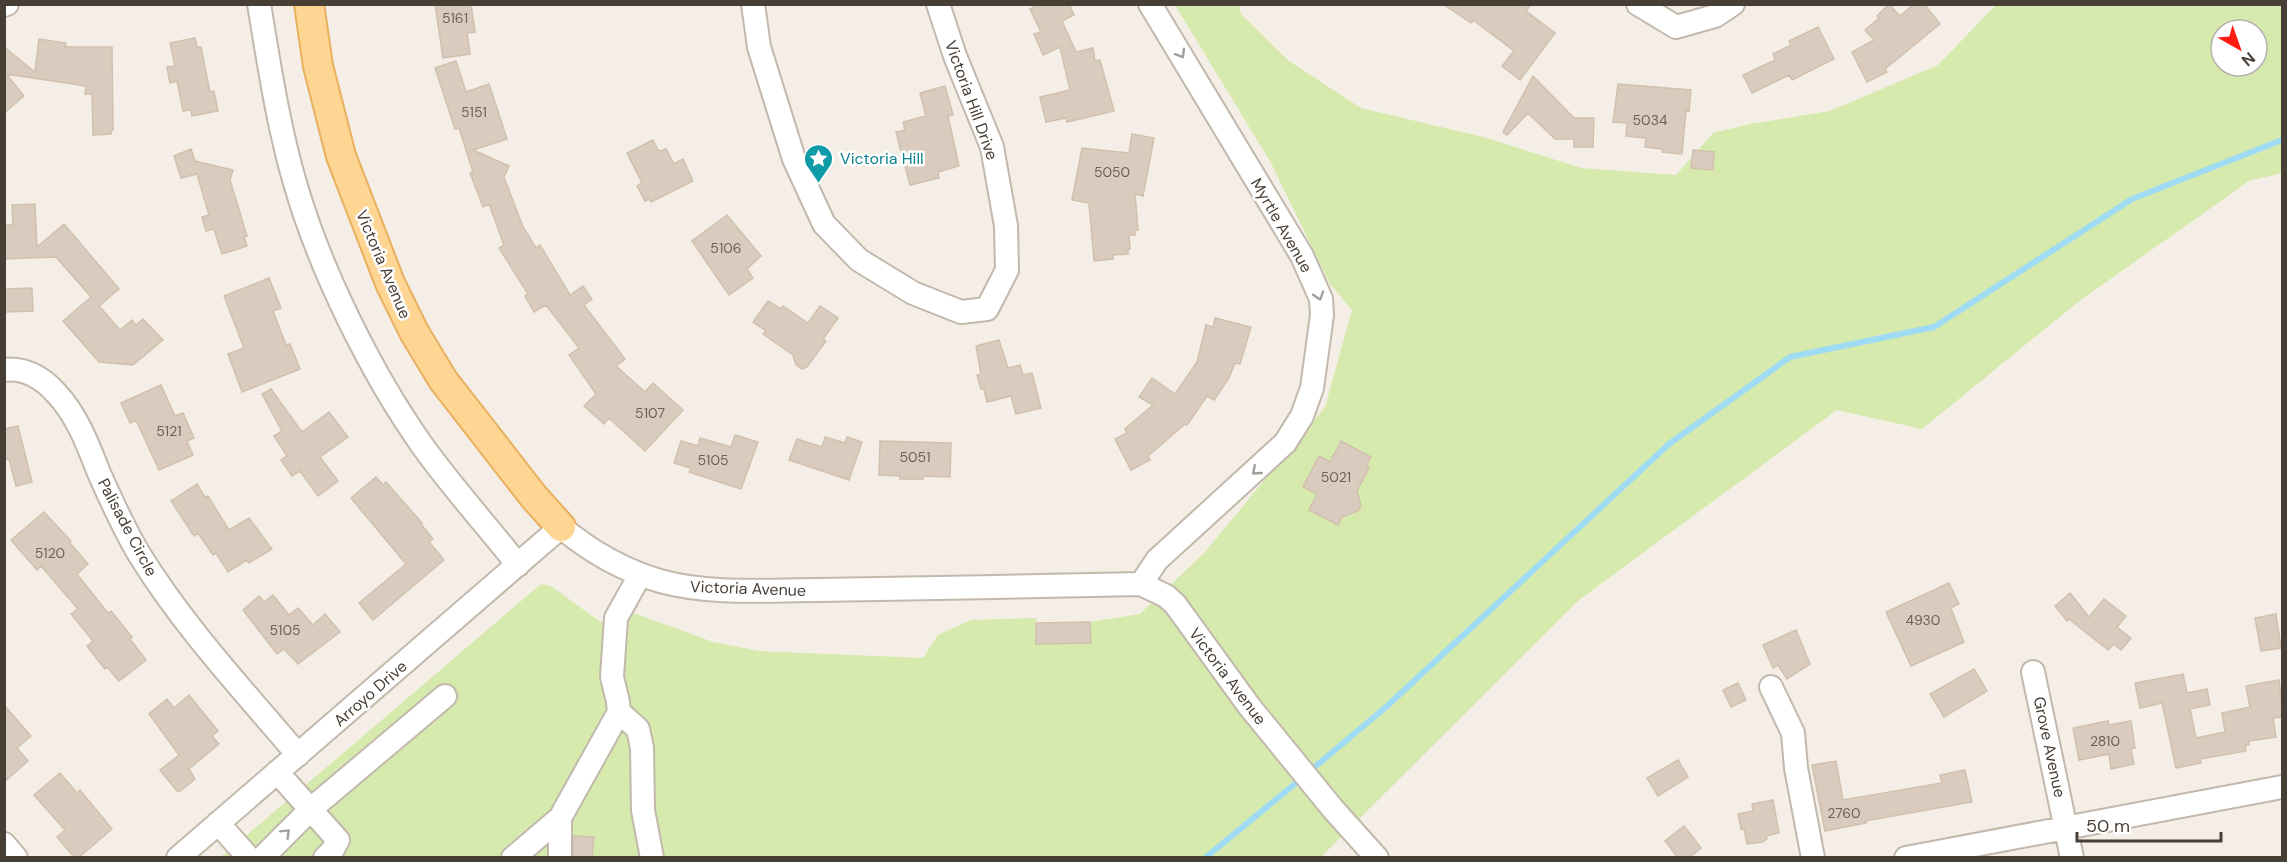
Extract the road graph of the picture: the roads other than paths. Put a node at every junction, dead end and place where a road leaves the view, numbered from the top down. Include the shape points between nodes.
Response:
1 (259, 4) edge
2 (309, 4) edge
3 (753, 4) edge
4 (938, 4) edge
5 (1150, 4) edge
6 (1638, 4) edge
7 (1733, 4) edge
8 (4, 370) edge
9 (561, 527) junction
10 (518, 566) junction
11 (640, 574) junction
12 (1142, 584) junction
13 (2033, 672) dead end
14 (1771, 687) dead end
15 (445, 696) dead end
16 (619, 712) junction
17 (298, 755) junction
18 (277, 772) junction
19 (2283, 787) edge
20 (311, 809) junction
21 (560, 818) junction
22 (219, 823) junction
23 (2067, 828) junction
24 (4, 844) edge
25 (338, 852) edge
26 (16, 858) edge
27 (178, 858) edge
28 (249, 858) edge
29 (262, 858) edge
30 (513, 858) edge
31 (560, 858) edge
32 (652, 858) edge
33 (1377, 858) edge
34 (1814, 858) edge
35 (1906, 858) edge
36 (2072, 858) edge

1 - 10 street via 295,183 328,273 364,347 424,448
2 - 9 main road, Victoria Avenue via 318,66 341,156 390,283 443,380
3 - 4 street, Victoria Hill Drive via 759,47 791,148 824,224 859,260 913,293 961,312 987,309 1007,270 1006,226 992,147
5 -> 12 street, Myrtle Avenue via 1302,256 1321,299 1322,315 1312,388 1302,416 1285,442 1157,560
6 - 7 street via 1676,27 1715,16
8 - 17 street, Palisade Circle via 15,368 38,376 57,393 81,430 138,553 179,613
9 - 10 street, Arroyo Drive
9 - 11 street, Victoria Avenue via 596,554
10 - 17 street, Arroyo Drive
11 - 12 street, Victoria Avenue via 672,584 721,590
11 - 16 street via 616,618 612,677
12 - 33 street, Victoria Avenue via 1175,604 1249,706
13 - 23 street, Grove Avenue
14 - 34 street via 1793,733
15 - 20 street
16 - 21 street
16 - 32 street via 638,729 643,810
17 - 18 street, Arroyo Drive
18 - 20 street
18 - 22 street, Arroyo Drive
19 - 23 street
20 - 25 street
29 -> 20 street
21 - 30 street
21 - 31 street
22 - 27 street, Arroyo Drive
22 - 28 street
23 - 35 street
23 - 36 street, Grove Avenue
24 - 26 street

